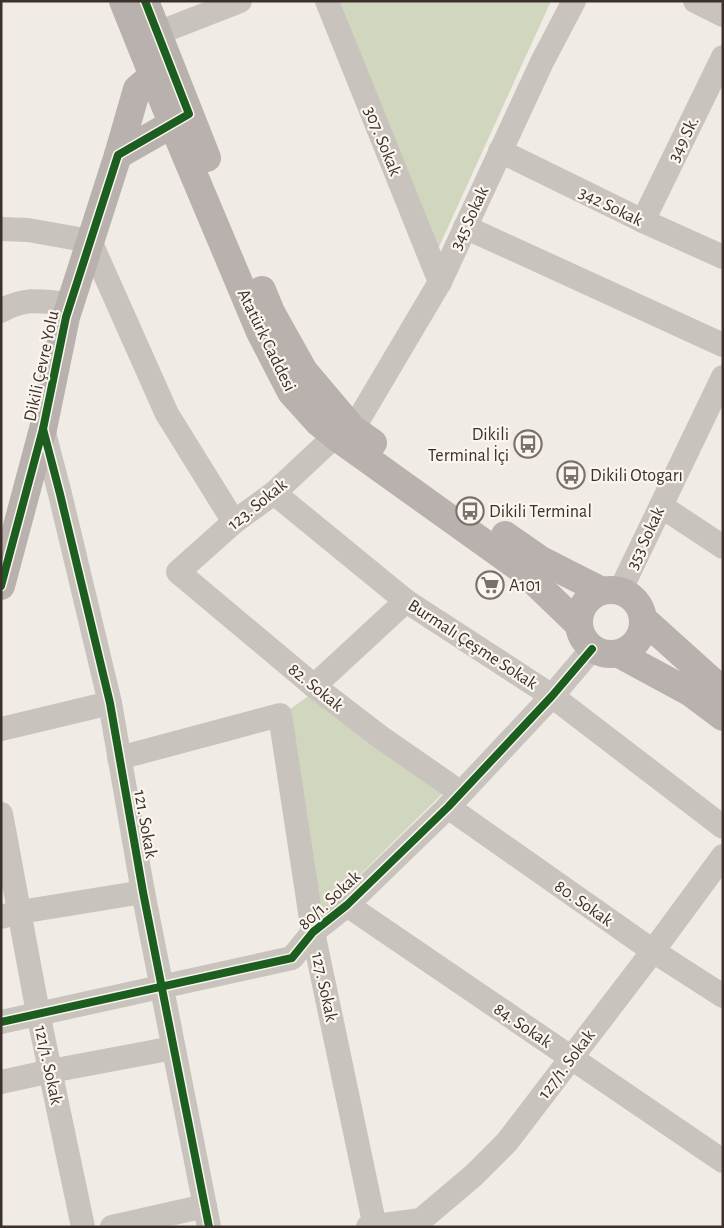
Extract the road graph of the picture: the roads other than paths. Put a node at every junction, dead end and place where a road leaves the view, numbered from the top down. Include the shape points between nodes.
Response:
1 (123, 1) edge
2 (145, 1) edge
3 (240, 1) edge
4 (327, 1) edge
5 (574, 1) edge
6 (695, 1) edge
7 (723, 15) edge
8 (158, 33) junction
9 (723, 57) edge
10 (161, 71) junction
11 (181, 119) junction
12 (500, 152) junction
13 (118, 155) junction
14 (643, 221) junction
15 (2, 227) edge
16 (465, 227) junction
17 (90, 241) junction
18 (723, 257) edge
19 (440, 282) junction
20 (70, 304) junction
21 (1, 311) edge
22 (723, 344) edge
23 (723, 377) edge
24 (43, 429) junction
25 (344, 433) junction
26 (274, 493) junction
27 (661, 506) junction
28 (234, 522) junction
29 (723, 547) edge
30 (178, 572) joint
31 (1, 586) edge
32 (611, 591) junction
33 (406, 601) junction
34 (643, 620) junction
35 (578, 624) junction
36 (592, 649) junction
37 (619, 654) junction
38 (314, 686) junction
39 (723, 691) edge
40 (552, 696) junction
41 (110, 703) junction
42 (723, 716) edge
43 (1, 729) edge
44 (119, 758) junction
45 (454, 800) junction
46 (1, 814) edge
47 (723, 827) edge
48 (723, 856) edge
49 (143, 892) junction
50 (347, 905) junction
51 (10, 915) edge
52 (313, 932) junction
53 (653, 951) junction
54 (162, 988) junction
55 (723, 996) edge
56 (38, 1013) junction
57 (1, 1022) edge
58 (173, 1048) junction
59 (571, 1058) junction
60 (51, 1070) junction
61 (1, 1082) edge
62 (723, 1162) edge
63 (207, 1216) edge
64 (373, 1226) edge
65 (83, 1227) edge
66 (112, 1227) edge

1 - 10 main road, Atatürk Caddesi
2 - 8 main road, Atatürk Caddesi
3 - 8 street
4 - 19 street, 307. Sokak
5 - 12 street, 345 Sokak
6 - 7 street
8 - 10 main road, Atatürk Caddesi
9 - 14 street, 349 Sk.
10 - 11 main road, Atatürk Caddesi
10 - 13 main road, Dikili Çevre Yolu via 136,89
11 - 13 main road
11 - 25 main road, Atatürk Caddesi via 271,312
12 - 14 street, 342 Sokak
12 - 16 street, 345 Sokak
13 - 17 main road, Dikili Çevre Yolu
14 - 18 street, 342 Sokak
15 - 17 street
16 - 19 street, 345 Sokak
16 - 22 street
17 - 20 main road, Dikili Çevre Yolu
17 - 28 street via 167,414
19 - 25 street, 345 Sokak
20 - 21 street via 32,300 13,304
20 - 24 main road, Dikili Çevre Yolu
23 - 27 street, 353 Sokak
24 - 31 main road, Dikili Çevre Yolu
24 - 41 street, 121. Sokak
25 - 26 street, 123. Sokak
25 - 32 main road, Atatürk Caddesi via 541,560
25 - 35 main road, Atatürk Caddesi via 522,570
26 - 28 street, 123. Sokak
26 - 33 street, Burmalı Çeşme Sokak
27 - 29 street
27 - 32 street, 353 Sokak
28 - 30 street, 123. Sokak
30 - 38 street, 82. Sokak
32 - 34 main road, Atatürk Caddesi via 629,595 641,610
32 - 35 main road via 587,600
33 - 38 street
33 - 40 street, Burmalı Çeşme Sokak
34 - 37 main road via 640,637
34 - 39 main road, Atatürk Caddesi
35 - 36 main road, Atatürk Caddesi via 580,634
36 - 37 main road
36 - 40 street, 80/1. Sokak
37 - 42 main road via 691,693
38 - 45 street, 82. Sokak
40 - 45 street, 80/1. Sokak
40 - 47 street, Burmalı Çeşme Sokak
41 - 43 street
41 - 44 street, 121. Sokak
44 - 49 street, 121. Sokak
44 - 52 street, 127. Sokak via 280,715
45 - 50 street, 80/1. Sokak
45 - 53 street, 80. Sokak
46 - 51 street, 121/1. Sokak
48 - 53 street, 127/1. Sokak
49 - 51 street
49 - 54 street, 121. Sokak
50 - 52 street, 80/1. Sokak
50 - 59 street, 84. Sokak
51 - 56 street, 121/1. Sokak
52 - 54 street, 80/1. Sokak via 292,958
52 - 64 street, 127. Sokak
53 - 55 street, 80. Sokak
53 - 59 street, 127/1. Sokak
54 - 56 street, 80/1. Sokak
54 - 58 street, 121. Sokak
56 - 57 street, 80/1. Sokak
56 - 60 street, 121/1. Sokak
58 - 60 street
58 - 63 street, 121. Sokak
59 - 62 street, 84. Sokak
59 - 64 street, 127/1. Sokak via 507,1142 429,1214 421,1220
60 - 61 street
60 - 65 street, 121/1. Sokak
63 - 66 street

